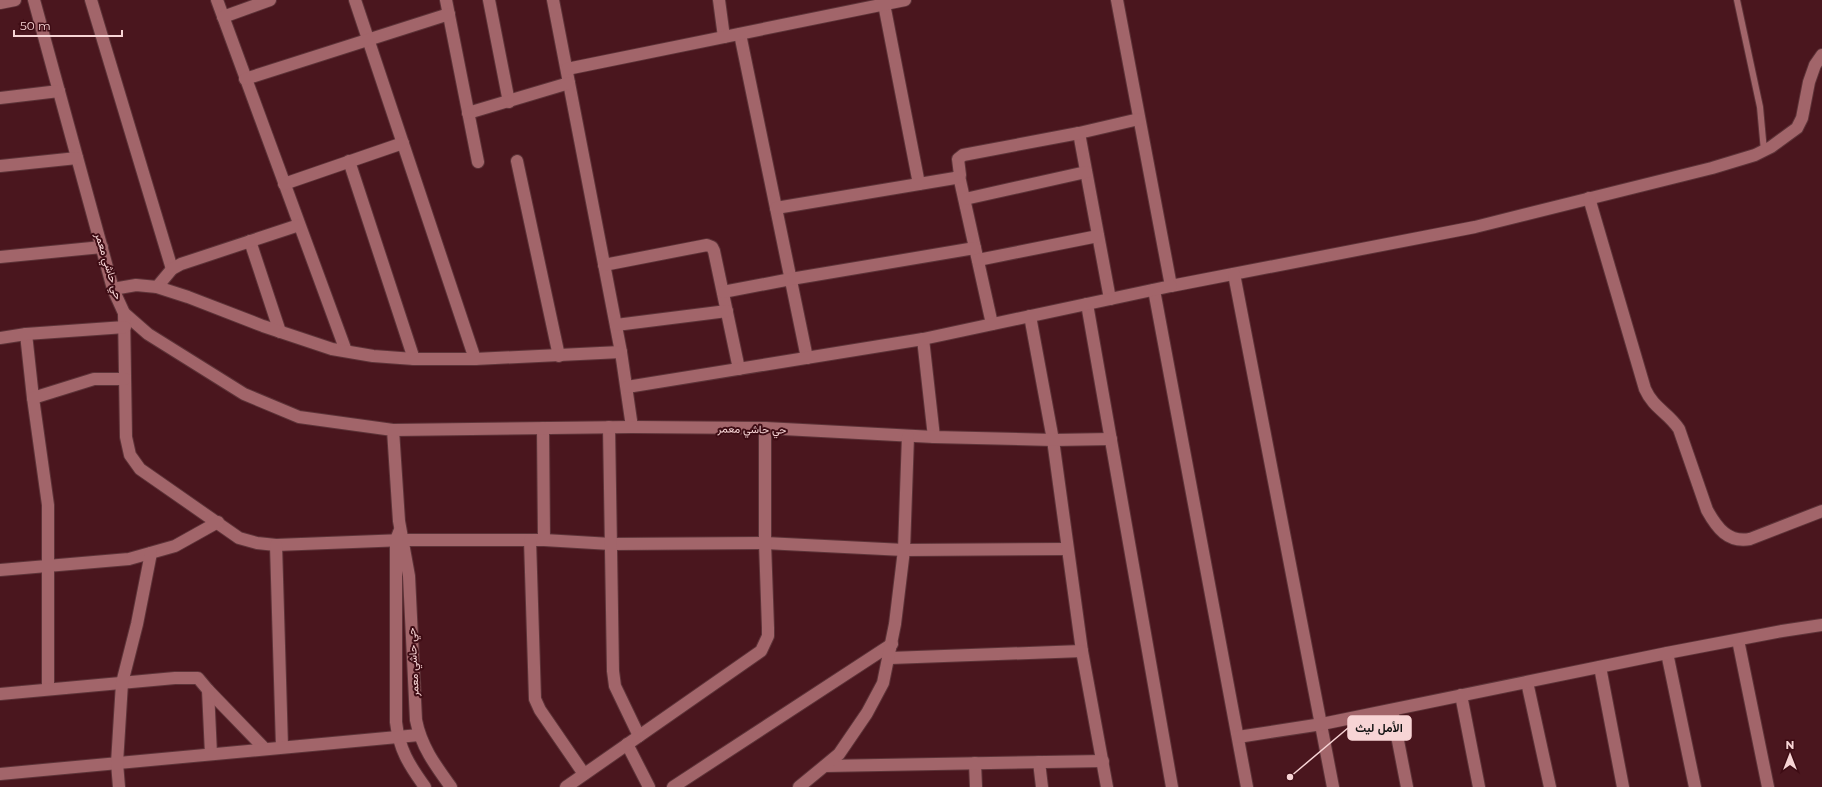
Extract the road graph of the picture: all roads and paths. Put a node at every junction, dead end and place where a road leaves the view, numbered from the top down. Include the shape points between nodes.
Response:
1 (15, 0) edge
2 (34, 0) edge
3 (91, 0) edge
4 (216, 0) edge
5 (270, 0) edge
6 (355, 0) edge
7 (446, 0) edge
8 (489, 0) edge
9 (554, 0) edge
10 (719, 0) edge
11 (902, 0) edge
12 (1117, 0) edge
13 (1737, 0) edge
14 (0, 3) edge
15 (884, 4) junction
16 (449, 14) junction
17 (223, 17) junction
18 (740, 34) junction
19 (724, 37) junction
20 (368, 40) junction
21 (1822, 55) edge
22 (566, 69) junction
23 (246, 79) junction
24 (569, 83) junction
25 (59, 91) junction
26 (0, 98) edge
27 (509, 102) junction
28 (468, 113) junction
29 (1139, 119) junction
30 (1079, 133) junction
31 (403, 143) junction
32 (1764, 151) junction
33 (77, 158) junction
34 (349, 161) junction
35 (517, 161) dead end
36 (478, 162) dead end
37 (0, 166) edge
38 (1086, 172) junction
39 (960, 176) junction
40 (284, 184) junction
41 (919, 184) junction
42 (1589, 198) junction
43 (965, 199) junction
44 (776, 208) junction
45 (299, 225) junction
46 (1098, 236) junction
47 (250, 241) junction
48 (102, 247) junction
49 (977, 254) junction
50 (0, 257) edge
51 (604, 264) junction
52 (172, 269) junction
53 (1234, 274) junction
54 (790, 279) junction
55 (1171, 286) junction
56 (157, 287) junction
57 (113, 289) junction
58 (1154, 290) junction
59 (723, 292) junction
60 (1110, 299) junction
61 (1087, 304) junction
62 (727, 311) junction
63 (124, 313) junction
64 (1030, 316) junction
65 (992, 324) junction
66 (616, 325) junction
67 (125, 327) junction
68 (280, 332) junction
69 (26, 334) junction
70 (0, 338) edge
71 (923, 339) junction
72 (346, 352) junction
73 (621, 352) junction
74 (559, 356) junction
75 (807, 358) junction
76 (414, 359) junction
77 (475, 359) junction
78 (739, 369) junction
79 (126, 379) junction
80 (627, 387) junction
81 (33, 398) junction
82 (609, 427) junction
83 (632, 427) junction
84 (543, 428) junction
85 (765, 428) junction
86 (393, 430) junction
87 (908, 436) junction
88 (934, 437) junction
89 (1111, 439) junction
90 (1053, 440) junction
91 (1822, 511) edge
92 (218, 522) junction
93 (400, 536) junction
94 (530, 540) junction
95 (544, 540) junction
96 (765, 543) junction
97 (611, 544) junction
98 (276, 545) junction
99 (1067, 549) junction
100 (904, 550) junction
101 (151, 553) junction
102 (47, 566) junction
103 (0, 570) edge
104 (1822, 625) edge
105 (1738, 640) junction
106 (892, 644) junction
107 (1082, 651) junction
108 (1667, 653) junction
109 (890, 658) junction
110 (1600, 667) junction
111 (1527, 682) junction
112 (122, 683) junction
113 (48, 689) junction
114 (208, 690) junction
115 (0, 694) edge
116 (1461, 695) junction
117 (1392, 710) junction
118 (1322, 724) junction
119 (419, 735) junction
120 (639, 736) junction
121 (398, 738) junction
122 (1238, 738) junction
123 (627, 744) junction
124 (282, 747) junction
125 (264, 748) junction
126 (211, 754) junction
127 (1103, 761) junction
128 (1039, 762) junction
129 (117, 763) junction
130 (975, 763) junction
131 (825, 766) junction
132 (0, 774) edge
133 (584, 774) junction
134 (119, 787) edge
135 (425, 787) edge
136 (451, 787) edge
137 (566, 787) edge
138 (649, 787) edge
139 (673, 787) edge
140 (799, 787) edge
141 (976, 787) edge
142 (1042, 787) edge
143 (1107, 787) edge
144 (1172, 787) edge
145 (1247, 787) edge
146 (1334, 787) edge
147 (1407, 787) edge
148 (1479, 787) edge
149 (1550, 787) edge
150 (1623, 787) edge
151 (1695, 787) edge
152 (1768, 787) edge

1 - 14 street
2 - 25 street, حي حاشي معمر
3 - 52 street
4 - 17 street
5 - 17 street
6 - 20 street
7 - 16 street
8 - 27 street
9 - 22 street
10 - 19 street
11 - 15 street
12 - 29 street
13 - 32 lane via 1760,107
15 - 18 street
15 - 41 street
16 - 20 street
16 - 28 street
17 - 23 street
18 - 19 street
18 - 44 street
19 - 22 street
20 - 23 street
20 - 31 street
21 - 32 street via 1809,82 1802,118 1797,128
22 - 24 street
23 - 40 street
24 - 27 street
24 - 51 street
25 - 26 street
25 - 33 street, حي حاشي معمر
27 - 28 street
28 - 36 street
29 - 30 street
29 - 55 street
30 - 38 street
30 - 39 street via 963,155 958,159
31 - 34 street
31 - 77 street
32 - 42 street via 1712,168
33 - 37 street
33 - 48 street, حي حاشي معمر
34 - 40 street
34 - 76 street
35 - 74 street
38 - 43 street
38 - 46 street
39 - 41 street
39 - 43 street
40 - 45 street
41 - 44 street
42 - 53 street via 1475,226
42 - 91 street via 1645,389 1650,400 1673,420 1679,429 1713,521 1722,532 1740,541
43 - 49 street
44 - 54 street
45 - 47 street
45 - 72 street
46 - 49 street
46 - 60 street
47 - 52 street
47 - 68 street
48 - 50 street
48 - 57 street, حي حاشي معمر
49 - 54 street
49 - 65 street
51 - 59 street via 707,245 714,251
51 - 66 street
52 - 56 street
53 - 55 street
53 - 118 street
54 - 59 street
54 - 75 street
55 - 58 street
56 - 57 street via 136,285
56 - 68 street via 188,296
57 - 63 street, حي حاشي معمر
58 - 60 street
58 - 122 street
59 - 62 street
60 - 61 street
61 - 64 street
61 - 89 street
62 - 66 street
62 - 78 street
63 - 67 street
63 - 86 street, حي حاشي معمر via 148,334 244,394 279,410 299,417
64 - 65 street
64 - 90 street
65 - 71 street
66 - 73 street
67 - 69 street
67 - 79 street
68 - 72 street
69 - 70 street
69 - 81 street
71 - 75 street
71 - 88 street
72 - 76 street
73 - 74 street
73 - 80 street
74 - 77 street
75 - 78 street
76 - 77 street
78 - 80 street
79 - 81 street via 94,379
79 - 92 street via 126,438 130,455 140,469
80 - 83 street
81 - 102 street via 48,505
82 - 83 street, حي حاشي معمر
82 - 84 street, حي حاشي معمر
82 - 97 street
83 - 85 street, حي حاشي معمر
84 - 86 street, حي حاشي معمر
84 - 95 street
85 - 87 street, حي حاشي معمر
85 - 96 street
86 - 93 street, حي حاشي معمر
87 - 88 street, حي حاشي معمر
87 - 100 street
88 - 90 street, حي حاشي معمر
89 - 90 street, حي حاشي معمر
89 - 144 street
90 - 99 street
92 - 98 street via 239,538
92 - 101 street via 175,546
93 - 94 street
93 - 98 street
93 - 119 street, حي حاشي معمر via 409,576 416,720
93 - 121 street, حي حاشي معمر via 396,722
94 - 95 street
94 - 133 street via 535,699
95 - 97 street
96 - 97 street
96 - 100 street
96 - 120 street via 768,636 761,651
97 - 120 street via 614,686
98 - 124 street
99 - 100 street
99 - 107 street
100 - 106 street
101 - 102 street via 129,559
101 - 112 street
102 - 103 street
102 - 113 street
104 - 105 street
105 - 108 street
105 - 152 street
106 - 109 street
106 - 139 street
107 - 109 street
107 - 127 street
108 - 110 street
108 - 151 street
109 - 131 street via 884,683 870,708 840,754
110 - 111 street
110 - 150 street
111 - 116 street
111 - 149 street
112 - 113 street
112 - 114 street via 198,678
112 - 129 street
113 - 115 street
114 - 125 street
114 - 126 street
116 - 117 street
116 - 148 street
117 - 118 street
117 - 147 street
118 - 122 street
118 - 146 street
119 - 121 street
119 - 136 street, حي حاشي معمر
120 - 123 street
121 - 124 street
121 - 135 street, حي حاشي معمر via 411,768
122 - 145 street
123 - 133 street
123 - 138 street
124 - 125 street
125 - 126 street
126 - 129 street
127 - 128 street
127 - 143 street
128 - 130 street
128 - 142 street
129 - 132 street
129 - 134 street
130 - 131 street
130 - 141 street
131 - 140 street
133 - 137 street

